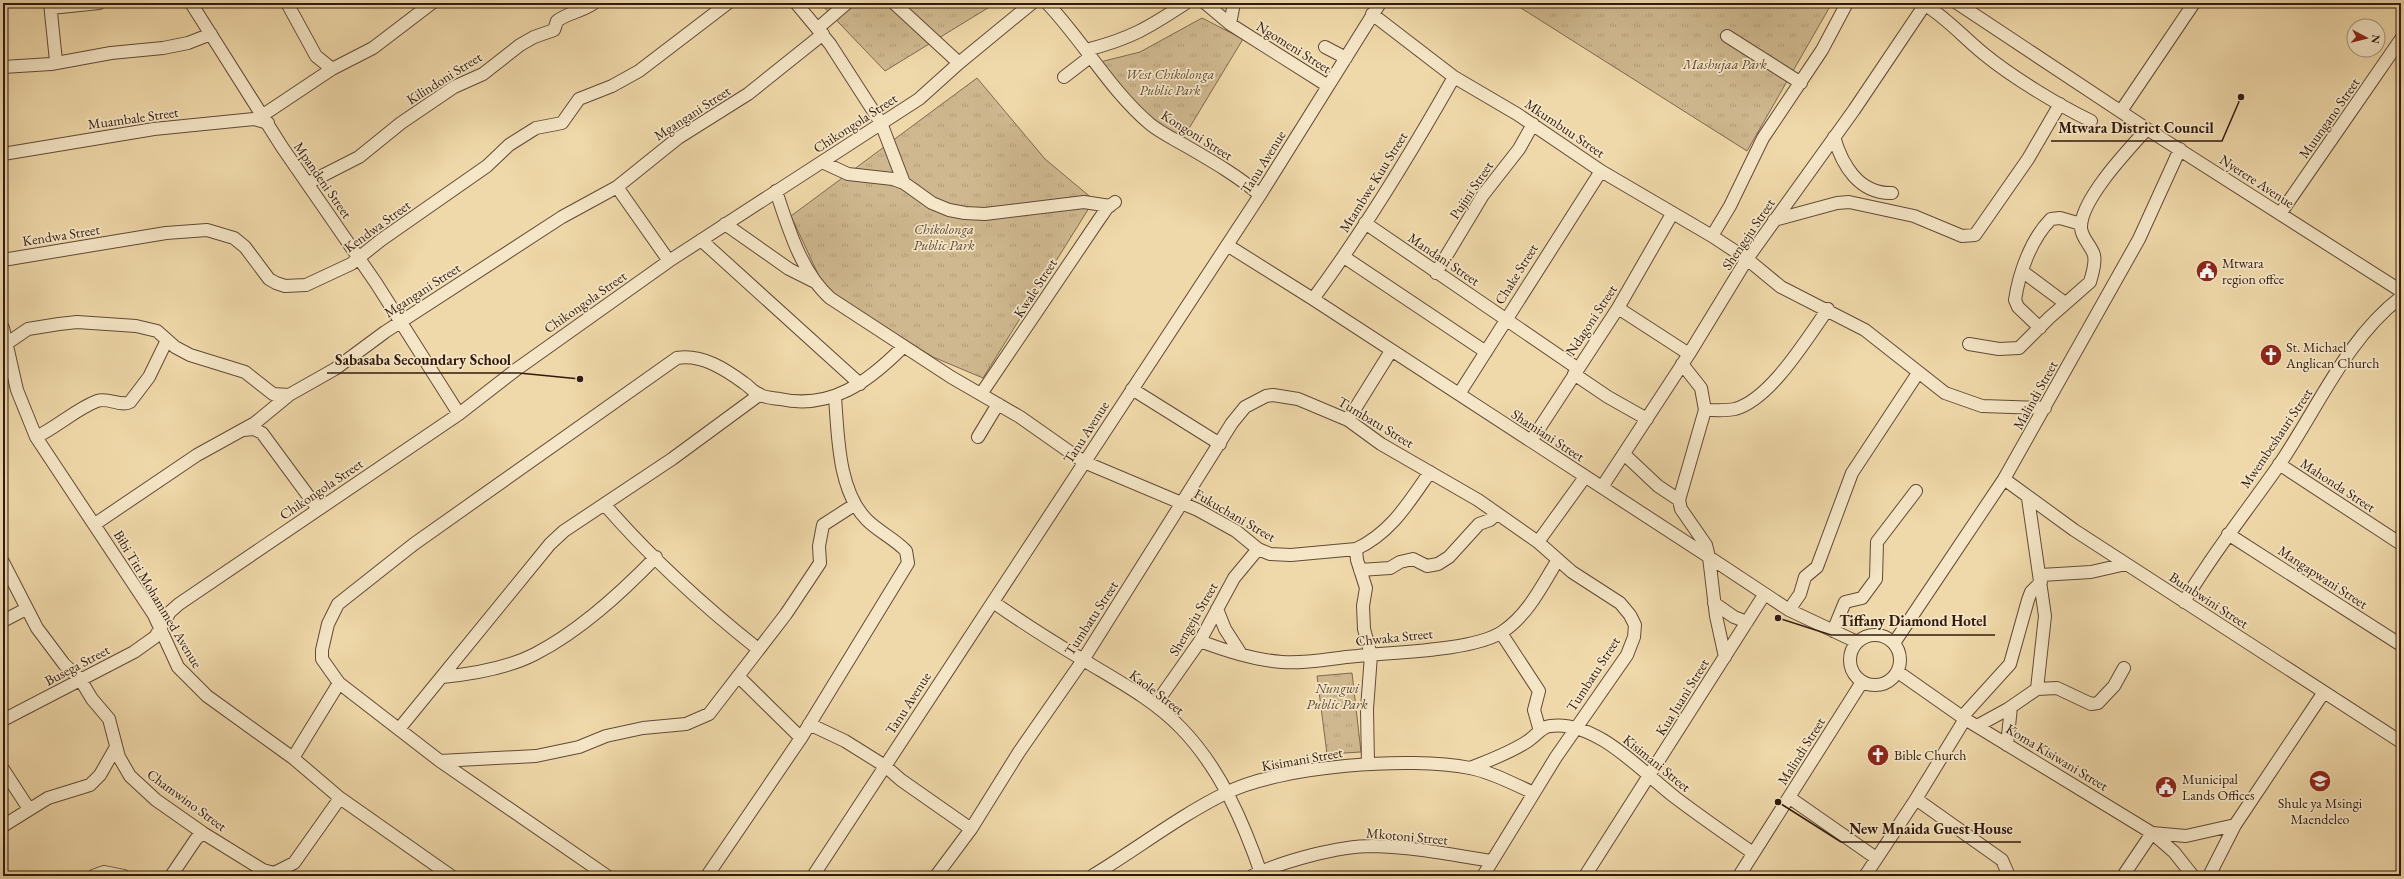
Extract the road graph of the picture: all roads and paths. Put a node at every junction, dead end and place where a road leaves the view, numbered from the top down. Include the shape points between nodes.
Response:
1 (99, 3) edge
2 (191, 3) edge
3 (287, 3) edge
4 (432, 3) edge
5 (594, 3) edge
6 (728, 3) edge
7 (796, 3) edge
8 (847, 3) edge
9 (894, 3) edge
10 (1032, 3) edge
11 (1047, 3) edge
12 (1186, 3) edge
13 (1205, 3) edge
14 (1234, 3) edge
15 (1380, 3) edge
16 (1847, 3) edge
17 (1957, 3) edge
18 (2194, 3) edge
19 (1924, 4) edge
20 (50, 5) edge
21 (1973, 7) edge
22 (1372, 14) junction
23 (1230, 24) junction
24 (821, 31) junction
25 (211, 34) junction
26 (1727, 36) dead end
27 (2401, 39) edge
28 (1325, 47) dead end
29 (1088, 54) junction
30 (316, 56) junction
31 (1346, 58) junction
32 (56, 62) junction
33 (959, 63) junction
34 (3, 67) edge
35 (332, 70) junction
36 (1064, 77) dead end
37 (1454, 77) junction
38 (314, 82) junction
39 (1801, 83) junction
40 (1328, 86) junction
41 (2060, 104) junction
42 (2121, 111) junction
43 (265, 119) junction
44 (2090, 121) dead end
45 (881, 123) junction
46 (1533, 124) junction
47 (2147, 129) junction
48 (1834, 137) junction
49 (2180, 149) junction
50 (3, 154) edge
51 (822, 162) junction
52 (1601, 170) junction
53 (308, 183) junction
54 (904, 183) junction
55 (617, 187) junction
56 (776, 191) junction
57 (1892, 193) dead end
58 (1260, 195) junction
59 (1672, 214) junction
60 (2280, 214) junction
61 (1774, 220) junction
62 (1365, 223) junction
63 (725, 224) junction
64 (2081, 224) junction
65 (1712, 236) junction
66 (701, 240) junction
67 (1227, 245) junction
68 (1344, 257) junction
69 (359, 258) junction
70 (3, 260) edge
71 (1747, 260) junction
72 (669, 261) junction
73 (2022, 271) junction
74 (1436, 273) junction
75 (815, 282) junction
76 (2401, 291) edge
77 (2401, 297) edge
78 (1313, 299) junction
79 (2066, 303) junction
80 (1618, 308) junction
81 (1828, 309) junction
82 (1505, 319) junction
83 (402, 322) junction
84 (3, 328) edge
85 (2040, 328) junction
86 (167, 340) junction
87 (6, 344) junction
88 (1969, 344) dead end
89 (903, 347) junction
90 (1391, 351) junction
91 (1486, 352) junction
92 (1686, 359) junction
93 (1576, 371) junction
94 (1918, 373) junction
95 (860, 384) junction
96 (1132, 389) junction
97 (981, 394) junction
98 (1459, 394) junction
99 (289, 395) junction
100 (759, 395) junction
101 (835, 397) junction
102 (998, 404) junction
103 (2045, 408) junction
104 (1705, 410) junction
105 (459, 414) junction
106 (1647, 419) junction
107 (1348, 420) junction
108 (243, 430) junction
109 (36, 437) junction
110 (978, 437) dead end
111 (1531, 442) junction
112 (1220, 444) junction
113 (1624, 454) junction
114 (1084, 462) junction
115 (2279, 464) junction
116 (1430, 472) junction
117 (1585, 477) junction
118 (2004, 480) junction
119 (1602, 487) junction
120 (1916, 491) dead end
121 (2028, 498) junction
122 (1679, 500) junction
123 (1181, 502) junction
124 (605, 505) junction
125 (854, 505) junction
126 (318, 508) junction
127 (1496, 514) junction
128 (95, 524) junction
129 (2228, 534) junction
130 (1538, 542) junction
131 (2401, 544) edge
132 (1258, 549) junction
133 (1356, 550) junction
134 (656, 557) junction
135 (1709, 557) junction
136 (1557, 561) junction
137 (3, 562) edge
138 (2126, 564) junction
139 (1360, 570) junction
140 (2041, 579) junction
141 (1764, 596) junction
142 (992, 602) junction
143 (2184, 602) junction
144 (1714, 603) junction
145 (26, 609) junction
146 (1217, 609) junction
147 (1789, 610) junction
148 (3, 621) edge
149 (1747, 622) junction
150 (160, 631) junction
151 (1833, 631) junction
152 (1501, 633) junction
153 (1200, 641) junction
154 (1857, 642) junction
155 (1894, 643) junction
156 (2401, 645) edge
157 (758, 649) junction
158 (1241, 654) junction
159 (1371, 655) junction
160 (1725, 657) junction
161 (1083, 660) junction
162 (2124, 668) dead end
163 (1898, 672) junction
164 (442, 677) junction
165 (738, 677) junction
166 (80, 679) junction
167 (1862, 682) junction
168 (339, 683) junction
169 (2037, 688) junction
170 (2324, 692) junction
171 (1155, 705) junction
172 (2011, 707) junction
173 (1963, 718) junction
174 (3, 720) edge
175 (809, 724) junction
176 (1977, 726) junction
177 (1577, 727) junction
178 (399, 729) junction
179 (1540, 730) junction
180 (801, 738) junction
181 (2401, 742) edge
182 (2007, 745) junction
183 (116, 746) junction
184 (293, 758) junction
185 (440, 761) junction
186 (1368, 764) junction
187 (885, 766) junction
188 (1470, 768) junction
189 (3, 769) edge
190 (1649, 776) junction
191 (1227, 792) junction
192 (1534, 793) junction
193 (340, 798) junction
194 (1790, 798) junction
195 (1916, 800) junction
196 (29, 809) junction
197 (2235, 825) junction
198 (3, 826) edge
199 (972, 829) junction
200 (203, 833) junction
201 (2152, 833) junction
202 (1753, 854) junction
203 (1876, 858) junction
204 (1492, 861) junction
205 (290, 871) edge
206 (1258, 875) edge
207 (93, 876) edge
208 (124, 876) edge
209 (171, 876) edge
210 (450, 876) edge
211 (606, 876) edge
212 (707, 876) edge
213 (813, 876) edge
214 (936, 876) edge
215 (1092, 876) edge
216 (1483, 876) edge
217 (1585, 876) edge
218 (1739, 876) edge
219 (1865, 876) edge
220 (2009, 876) edge
221 (2123, 876) edge
222 (2193, 876) edge
223 (2209, 876) edge

1 - 20 street
2 - 25 street, Mpandeni Street
3 - 30 street
4 - 35 street via 373,48
5 - 53 street, Kilindoni Street via 586,10 565,15 557,21 554,30 534,37 512,50 483,74 454,87 388,133 360,157
6 - 69 street, Kendwa Street via 639,71 612,86 579,99 562,123 536,128 508,145 470,179
7 - 24 street
8 - 24 street, Mgangani Street
9 - 33 street
10 - 33 street, Chikongola Street
11 - 29 street, Kongoni Street
12 - 29 street via 1132,37
13 - 23 street, Ngomeni Street
14 - 23 street
15 - 22 street, Tanu Avenue
16 - 39 street via 1835,29
17 - 21 street, Nyerere Avenue
18 - 42 street
19 - 41 street via 1984,54
19 - 48 street, Shengeju Street
20 - 32 street
21 - 42 street, Nyerere Avenue
22 - 31 street, Tanu Avenue
22 - 37 street, Mkumbuu Street
23 - 40 street, Ngomeni Street
24 - 45 street
24 - 55 street, Mgangani Street via 748,94 678,138
25 - 32 street via 177,46
25 - 43 street, Mpandeni Street
26 - 39 street
27 - 60 street, Muungano Street
28 - 31 street
29 - 36 street
29 - 58 street, Kongoni Street via 1127,103 1151,124 1245,182
30 - 35 street
30 - 38 street
31 - 40 street, Tanu Avenue
32 - 34 street
33 - 45 street, Chikongola Street via 919,100
35 - 38 street
37 - 46 street, Mkumbuu Street
37 - 62 street, Mtambwe Kuu Street
38 - 43 street
39 - 65 street via 1763,138 1730,206
40 - 58 street, Tanu Avenue
41 - 44 street
41 - 61 street via 2028,159 1975,235 1962,236 1914,216 1849,202
42 - 47 street, Nyerere Avenue
43 - 50 street, Muambale Street via 154,129
43 - 53 street, Mpandeni Street
45 - 51 street, Chikongola Street
45 - 54 street
46 - 52 street, Mkumbuu Street
46 - 74 street, Pujini Street via 1519,149 1483,195
47 - 49 street, Nyerere Avenue
47 - 64 street via 2106,176
48 - 57 street via 1839,154 1852,176 1875,190
48 - 61 street, Shengeju Street
49 - 60 street, Nyerere Avenue
49 - 103 street, Malindi Street via 2139,239
51 - 54 street via 848,174 883,177
51 - 56 street, Chikongola Street
52 - 59 street, Mkumbuu Street
52 - 82 street, Chake Street
53 - 69 street, Mpandeni Street
54 - 97 street, Kwale Street via 932,203 965,213 985,214 1084,202 1113,204
55 - 72 street
55 - 83 street, Mgangani Street via 562,217
56 - 63 street, Chikongola Street
56 - 75 street via 786,222
58 - 67 street, Tanu Avenue
59 - 65 street, Mkumbuu Street
59 - 80 street, Ndagoni Street
60 - 76 street, Nyerere Avenue
61 - 71 street, Shengeju Street
62 - 68 street, Mtambwe Kuu Street
62 - 74 street, Mandani Street
63 - 66 street, Chikongola Street
63 - 75 street via 789,269
64 - 73 street via 2060,218 2051,219 2040,234
64 - 79 street via 2082,234 2094,255 2093,274 2090,282
65 - 71 street, Mkumbuu Street
66 - 72 street, Chikongola Street
66 - 95 street
67 - 78 street, Shamiani Street
67 - 96 street, Tanu Avenue
68 - 78 street, Mtambwe Kuu Street
68 - 91 street
69 - 70 street, Kendwa Street via 327,277 296,287 285,286 269,279 245,247 234,238 207,230 166,233
69 - 83 street, Mpandeni Street
71 - 81 street, Mkumbuu Street via 1781,286
71 - 92 street, Shengeju Street
72 - 105 street, Chikongola Street via 517,369
73 - 79 street
73 - 85 street via 2015,300 2023,312
74 - 82 street, Mandani Street
75 - 89 street, Fukuchani Street via 830,298
77 - 115 street, Mwembeshauri Street via 2380,313 2357,342
78 - 90 street, Shamiani Street
79 - 85 street
80 - 92 street
80 - 93 street, Ndagoni Street
81 - 94 street, Mkumbuu Street via 1865,330
81 - 104 street via 1780,376 1766,389 1737,408 1724,411
82 - 91 street, Chake Street
82 - 93 street, Mandani Street
83 - 99 street, Mgangani Street via 335,369
83 - 105 street, Mpandeni Street
84 - 87 street, Bibi Titi Mohammed Avenue
85 - 88 street via 2019,348 2013,350
86 - 87 street via 157,331 136,326 77,322 28,329
86 - 99 street via 190,355 245,372 274,394
86 - 109 street via 150,376 130,402 95,402
87 - 109 street, Bibi Titi Mohammed Avenue via 17,390
89 - 95 street
89 - 97 street, Fukuchani Street
90 - 98 street, Shamiani Street
90 - 107 street
91 - 98 street, Chake Street
92 - 104 street via 1701,388
92 - 106 street, Shengeju Street
93 - 106 street, Mandani Street via 1608,397
93 - 111 street, Ndagoni Street
94 - 103 street, Mkumbuu Street via 1945,393 1982,406
94 - 147 street via 1852,473 1817,566 1805,577 1800,594
95 - 101 street
96 - 112 street
96 - 114 street, Tanu Avenue
97 - 102 street, Fukuchani Street
98 - 111 street, Shamiani Street
99 - 108 street, Mgangani Street via 265,416
100 - 101 street via 809,402
100 - 124 street
100 - 168 street via 722,370 696,357 678,358 663,368 414,544 338,604 328,624 322,659
101 - 125 street via 838,441 848,490
102 - 110 street
102 - 114 street, Fukuchani Street
103 - 118 street, Malindi Street
104 - 122 street
105 - 126 street, Chikongola Street
106 - 113 street, Shengeju Street
107 - 112 street, Tumbatu Street via 1298,399 1279,395 1266,396 1242,411
107 - 116 street, Tumbatu Street via 1381,444
108 - 126 street via 254,429 262,433
108 - 128 street, Mgangani Street via 197,455
109 - 128 street, Bibi Titi Mohammed Avenue
111 - 117 street, Shamiani Street
112 - 123 street, Tumbatu Street
113 - 119 street, Shengeju Street
113 - 122 street via 1658,486
114 - 123 street, Fukuchani Street
114 - 142 street, Tanu Avenue
115 - 129 street, Mwembeshauri Street
115 - 131 street, Mahonda Street
116 - 127 street, Tumbatu Street
116 - 133 street, Fukuchani Street via 1394,522 1371,542
117 - 119 street, Shamiani Street
117 - 130 street
118 - 121 street, Bumbwini Street
118 - 155 street, Malindi Street
119 - 135 street, Shamiani Street
120 - 151 street via 1877,542 1876,579 1862,598 1845,602
121 - 138 street, Bumbwini Street
121 - 140 street
122 - 135 street via 1681,509 1706,545
123 - 132 street, Fukuchani Street via 1236,531
123 - 161 street, Tumbatu Street
124 - 134 street
124 - 164 street via 564,531 550,544
125 - 157 street via 823,525 819,546 820,563 786,614
125 - 175 street via 867,520 904,549 908,563
126 - 150 street, Chikongola Street via 256,554 179,604 170,612
127 - 130 street, Tumbatu Street
127 - 139 street via 1490,520 1479,524 1449,557 1438,564 1427,566 1413,560 1400,562 1390,568
128 - 150 street, Bibi Titi Mohammed Avenue via 154,615
129 - 143 street, Mwembeshauri Street
129 - 156 street, Mangapwani Street
130 - 136 street, Tumbatu Street
132 - 133 street, Fukuchani Street via 1279,555
132 - 146 street, Shengeju Street via 1234,578
133 - 139 street
134 - 157 street via 730,627
134 - 164 street via 583,623 535,654 520,661
135 - 141 street, Shamiani Street
135 - 144 street
136 - 152 street, Chwaka Street via 1530,604
136 - 177 street, Tumbatu Street via 1620,603 1635,625 1634,637 1627,655
137 - 145 street, Chamwino Street
138 - 140 street
138 - 143 street, Bumbwini Street
139 - 159 street via 1366,588 1363,606 1364,628
140 - 169 street via 2044,636
140 - 173 street via 2028,600 2010,664
141 - 147 street, Shamiani Street
141 - 149 street, Kua Juani Street
142 - 161 street, Kaole Street
142 - 187 street, Tanu Avenue
143 - 170 street, Bumbwini Street
144 - 149 street via 1734,617
144 - 160 street
145 - 148 street
145 - 166 street, Chamwino Street via 59,658
146 - 153 street, Shengeju Street
146 - 158 street via 1231,641
147 - 151 street, Shamiani Street
149 - 160 street, Kua Juani Street
150 - 166 street, Busega Street via 134,652
150 - 184 street, Bibi Titi Mohammed Avenue via 178,667 195,685
151 - 154 street, Shamiani Street
152 - 159 street, Chwaka Street via 1476,642
152 - 179 street via 1539,691 1534,710
153 - 158 street, Chwaka Street
153 - 171 street, Shengeju Street
154 - 155 street via 1869,635 1876,635
154 - 167 street via 1850,656 1852,670
155 - 163 street via 1899,652
157 - 165 street
158 - 159 street, Chwaka Street via 1281,662 1308,663
159 - 186 street via 1367,708
160 - 190 street, Kua Juani Street
161 - 171 street, Kaole Street
161 - 199 street, Tumbatu Street via 1019,752
162 - 169 street via 2114,686 2098,704 2091,704 2057,688
163 - 167 street via 1888,682 1875,686
163 - 173 street, Koma Kisiwani Street
164 - 178 street
165 - 180 street
165 - 185 street via 709,714 692,723 644,728 606,736 579,747 536,756
166 - 174 street, Busega Street
166 - 183 street, Chamwino Street via 92,699 110,719
167 - 194 street, Malindi Street
168 - 178 street
168 - 184 street
169 - 172 street
170 - 181 street, Bumbwini Street
170 - 197 street
171 - 191 street, Kaole Street via 1190,739
172 - 176 street
172 - 182 street
173 - 176 street, Koma Kisiwani Street
173 - 195 street
175 - 180 street
175 - 187 street via 845,741
176 - 182 street, Koma Kisiwani Street
177 - 179 street, Kisimani Street via 1550,726
177 - 190 street, Kisimani Street via 1623,753
177 - 192 street, Tumbatu Street
178 - 185 street
179 - 188 street, Kisimani Street via 1510,751
180 - 212 street
182 - 201 street, Koma Kisiwani Street
183 - 196 street via 104,770 94,782 48,798
183 - 200 street, Chamwino Street via 123,767 130,776 156,800
184 - 193 street, Bibi Titi Mohammed Avenue
185 - 211 street
186 - 188 street, Kisimani Street via 1440,764
186 - 191 street, Kisimani Street via 1286,775
187 - 199 street
187 - 213 street, Tanu Avenue
188 - 192 street, Kisimani Street via 1496,776
189 - 196 street
190 - 202 street, Kisimani Street
190 - 217 street, Kua Juani Street
191 - 206 street, Kaole Street via 1236,810
191 - 215 street, Kisimani Street
192 - 204 street, Tumbatu Street
193 - 205 street, Chamwino Street
193 - 210 street, Bibi Titi Mohammed Avenue
194 - 202 street, Malindi Street
194 - 203 street
195 - 203 street
195 - 220 street via 2002,860
196 - 198 street
197 - 201 street via 2186,836
197 - 223 street
199 - 214 street, Tumbatu Street
200 - 205 street, Chamwino Street via 267,872
200 - 209 street via 196,839
201 - 221 street
201 - 222 street, Koma Kisiwani Street via 2174,852
202 - 218 street, Malindi Street
203 - 219 street
204 - 206 street, Mkotoni Street via 1372,846 1332,851
204 - 216 street, Tumbatu Street
207 - 208 street via 104,872

